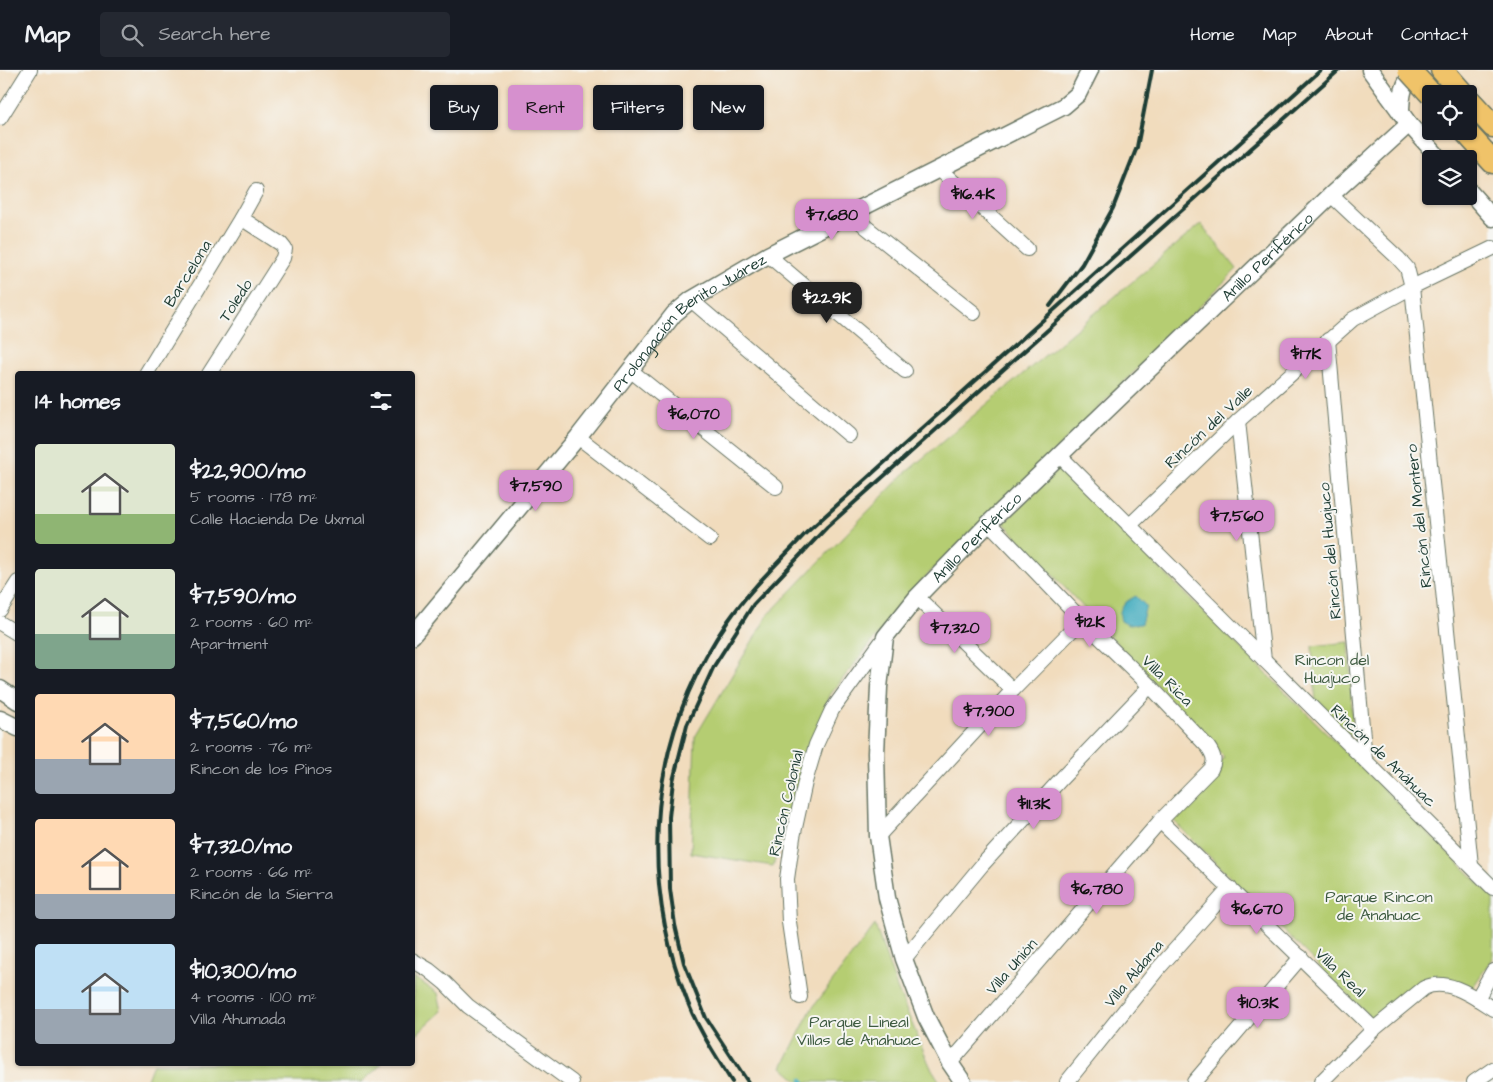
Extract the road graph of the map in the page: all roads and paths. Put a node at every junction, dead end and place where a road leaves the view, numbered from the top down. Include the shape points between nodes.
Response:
1 (30, 70) edge
2 (1090, 70) edge
3 (1370, 70) edge
4 (1409, 70) edge
5 (1415, 70) edge
6 (1442, 70) edge
7 (1423, 85) edge
8 (1455, 85) edge
9 (1477, 109) edge
10 (0, 118) edge
11 (1405, 119) junction
12 (1493, 126) edge
13 (1473, 140) edge
14 (1432, 150) edge
15 (1493, 162) edge
16 (939, 169) junction
17 (256, 191) dead end
18 (1332, 195) junction
19 (1477, 200) edge
20 (852, 214) junction
21 (242, 218) junction
22 (1493, 218) edge
23 (1493, 248) edge
24 (1028, 249) dead end
25 (768, 256) junction
26 (1412, 287) junction
27 (691, 300) junction
28 (974, 312) dead end
29 (1328, 340) junction
30 (630, 370) junction
31 (148, 371) edge
32 (211, 371) edge
33 (905, 372) dead end
34 (1238, 421) junction
35 (848, 435) dead end
36 (578, 437) junction
37 (1060, 456) junction
38 (776, 487) dead end
39 (989, 523) junction
40 (1129, 526) junction
41 (710, 539) dead end
42 (15, 587) edge
43 (918, 597) junction
44 (0, 610) edge
45 (1082, 620) junction
46 (0, 623) edge
47 (15, 632) edge
48 (415, 632) edge
49 (885, 637) junction
50 (1264, 660) junction
51 (1150, 686) junction
52 (0, 689) edge
53 (1013, 690) junction
54 (15, 699) edge
55 (1214, 757) joint
56 (1365, 760) junction
57 (1160, 821) junction
58 (878, 836) junction
59 (1471, 865) junction
60 (1230, 888) junction
61 (1493, 888) edge
62 (1301, 958) junction
63 (904, 959) junction
64 (415, 962) edge
65 (1493, 971) edge
66 (800, 997) dead end
67 (1477, 999) junction
68 (1493, 1009) edge
69 (1374, 1029) junction
70 (950, 1063) junction
71 (1493, 1069) edge
72 (572, 1082) edge
73 (963, 1082) edge
74 (1067, 1082) edge
75 (1194, 1082) edge
76 (1321, 1082) edge
77 (1474, 1082) edge

1 - 10 street
2 - 16 street, Prolongación Benito Juárez via 1078,94 1064,106
3 - 11 street
4 - 7 highway, bridge
5 - 11 street via 1404,86 1401,100
6 - 8 highway
9 - 12 highway
11 - 14 street
11 - 18 street, Anillo Periférico
13 - 15 highway
16 - 20 street, Prolongación Benito Juárez
16 - 24 street
17 - 21 street, Barcelona
18 - 26 street, Rincón del Montero via 1407,268
18 - 37 street, Anillo Periférico
19 - 22 street
20 - 25 street, Prolongación Benito Juárez
20 - 28 street
21 - 31 street, Barcelona
21 - 32 street, Toledo via 285,249 283,258
23 - 26 street, Rincón del Valle
25 - 27 street, Prolongación Benito Juárez
25 - 33 street
26 - 29 street, Rincón del Valle via 1353,319
26 - 59 street, Rincón del Montero
27 - 30 street, Prolongación Benito Juárez via 674,314
27 - 35 street
29 - 34 street, Rincón del Valle
29 - 56 street, Rincón del Huajuco
30 - 36 street, Prolongación Benito Juárez
30 - 38 street
34 - 40 street, Rincón del Valle
34 - 50 street
36 - 41 street
36 - 48 street, Prolongación Benito Juárez
37 - 39 street, Anillo Periférico
37 - 40 street, Rincón de Anáhuac
39 - 43 street, Anillo Periférico
39 - 45 street, Villa Rica
40 - 50 street, Rincón de Anáhuac
42 - 44 street
43 - 49 street, Anillo Periférico
43 - 53 street
45 - 51 street, Villa Rica
45 - 53 street
46 - 47 street
49 - 58 street via 876,753
49 - 66 street, Rincón Colonial via 832,710 816,745 793,837 787,879
50 - 56 street, Rincón de Anáhuac
51 - 55 street, Villa Rica
51 - 63 street via 982,865
52 - 54 street
53 - 58 street
55 - 57 street, Villa Unión via 1211,769
56 - 59 street, Rincón de Anáhuac
57 - 60 street, Villa Real
57 - 70 street, Villa Unión
58 - 63 street via 888,898
59 - 61 street, Rincón de Anáhuac
60 - 62 street, Villa Real
60 - 74 street, Villa Aldama via 1157,970
62 - 69 street, Villa Real
62 - 75 street
63 - 70 street via 926,1016
64 - 72 street via 445,983 475,1011
65 - 67 street
67 - 68 street
67 - 69 street via 1447,985 1431,985
69 - 76 street
70 - 73 street
71 - 77 street

